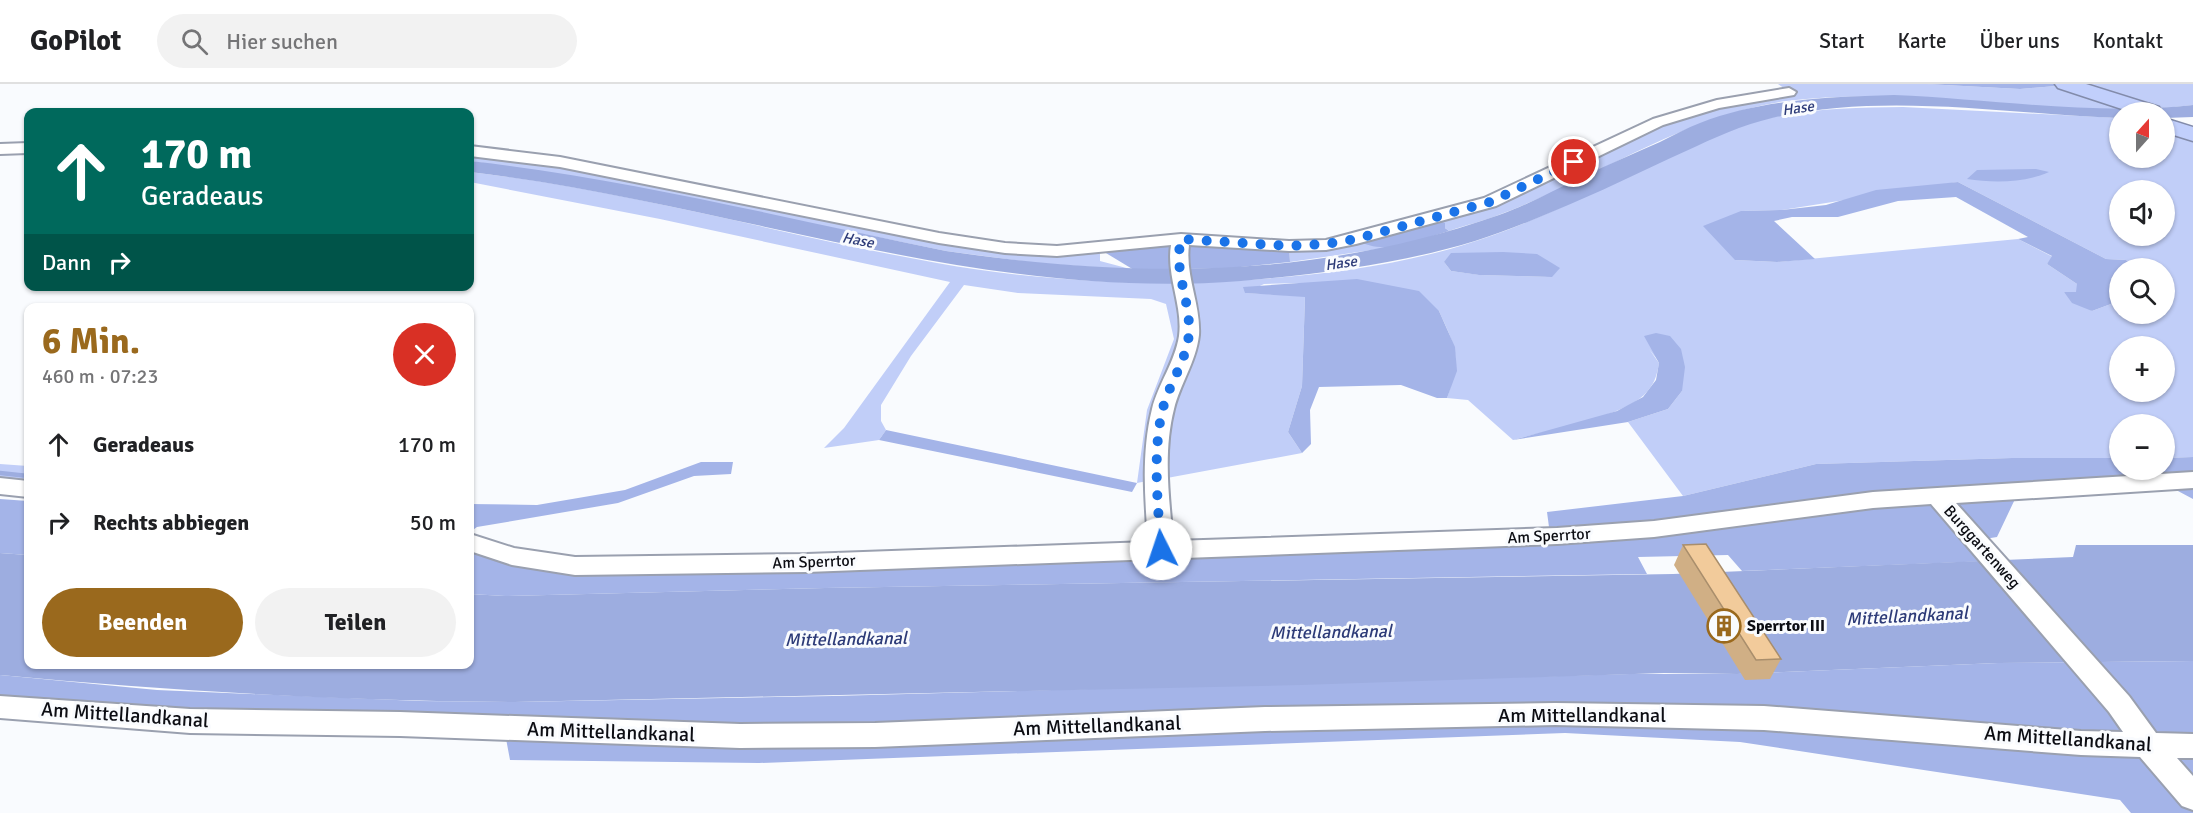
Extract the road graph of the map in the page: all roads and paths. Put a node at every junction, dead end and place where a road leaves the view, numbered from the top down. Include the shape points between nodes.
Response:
1 (2045, 84) edge
2 (2065, 84) edge
3 (1789, 92) dead end
4 (2120, 102) edge
5 (2109, 105) edge
6 (2175, 120) edge
7 (2193, 126) edge
8 (2175, 128) edge
9 (2193, 134) edge
10 (24, 148) edge
11 (0, 149) edge
12 (474, 151) edge
13 (1181, 239) junction
14 (2193, 480) edge
15 (0, 486) edge
16 (24, 489) edge
17 (1936, 495) junction
18 (474, 543) edge
19 (1161, 549) junction
20 (0, 707) edge
21 (2148, 745) junction
22 (2193, 746) edge
23 (2193, 797) edge

1 - 5 highway
2 - 4 highway
3 - 13 street via 1717,104 1658,122 1490,202 1366,237 1289,246
6 - 7 highway
8 - 9 highway
10 - 11 street
12 - 13 street via 560,162 1005,248 1057,251
13 - 19 street via 1178,263 1190,325 1188,343 1163,408 1156,476
14 - 17 street, Burggartenweg
15 - 16 street
17 - 19 street, Am Sperrtor via 1569,536
17 - 21 street, Burggartenweg via 2119,704
18 - 19 street, Am Sperrtor via 512,556 575,566 807,563
20 - 21 street, Am Mittellandkanal via 190,721 740,736 1555,714 1764,718
21 - 22 street, Am Mittellandkanal
21 - 23 street, Burggartenweg

